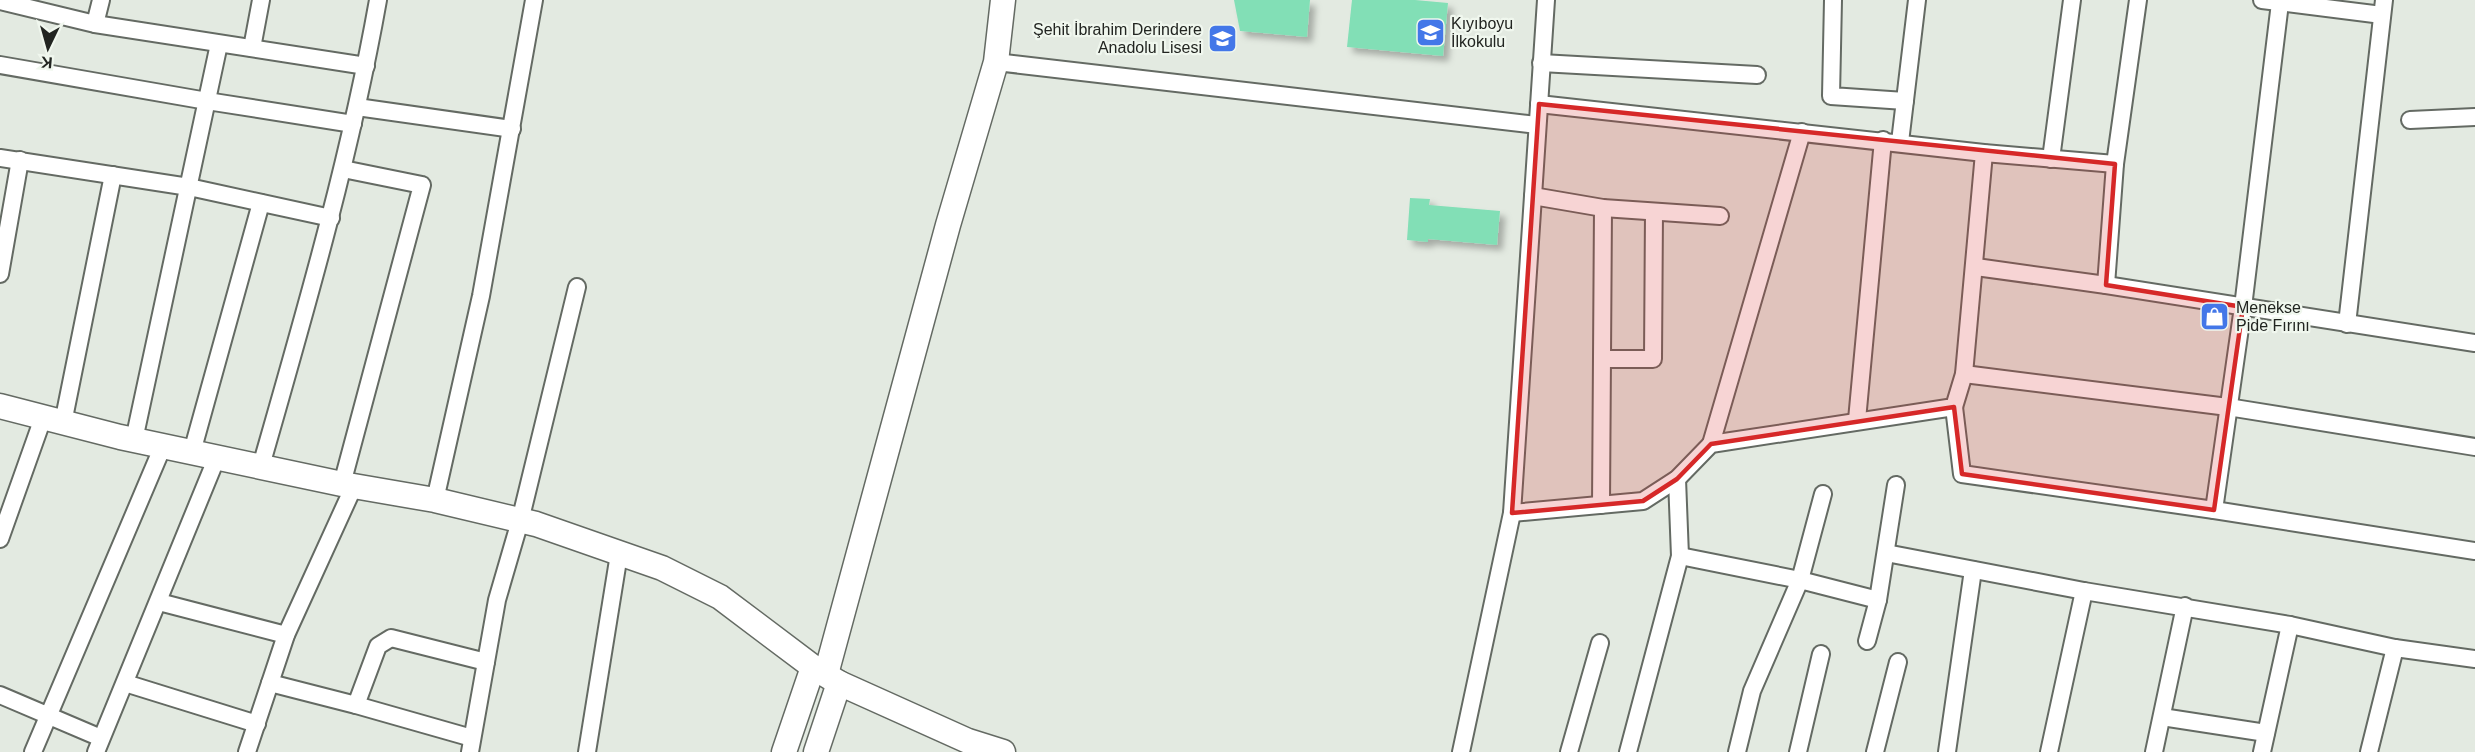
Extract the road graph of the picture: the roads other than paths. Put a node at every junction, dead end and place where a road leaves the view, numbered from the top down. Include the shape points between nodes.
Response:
1 (101, 0) edge
2 (261, 0) edge
3 (378, 0) edge
4 (534, 0) edge
5 (1003, 0) edge
6 (1546, 0) edge
7 (1833, 0) edge
8 (1917, 0) edge
9 (2072, 0) edge
10 (2138, 0) edge
11 (2262, 0) edge
12 (0, 1) edge
13 (2280, 3) junction
14 (2383, 7) edge
15 (95, 24) junction
16 (219, 44) junction
17 (252, 48) junction
18 (996, 62) junction
19 (1541, 63) junction
20 (0, 66) edge
21 (366, 66) junction
22 (1758, 75) dead end
23 (207, 101) junction
24 (1905, 101) junction
25 (1539, 104) junction
26 (357, 107) junction
27 (2475, 117) edge
28 (2410, 120) dead end
29 (353, 124) junction
30 (1537, 125) junction
31 (512, 129) junction
32 (1802, 132) junction
33 (1891, 141) junction
34 (1984, 153) junction
35 (0, 158) edge
36 (2051, 159) junction
37 (20, 160) junction
38 (2115, 164) junction
39 (343, 169) junction
40 (113, 175) junction
41 (189, 187) junction
42 (1533, 196) junction
43 (261, 203) junction
44 (1603, 208) junction
45 (1654, 212) junction
46 (1720, 216) dead end
47 (331, 218) junction
48 (1976, 267) junction
49 (0, 274) edge
50 (2106, 285) junction
51 (577, 287) dead end
52 (2243, 307) junction
53 (2347, 324) junction
54 (2475, 343) edge
55 (1602, 359) junction
56 (1964, 374) junction
57 (0, 406) edge
58 (1954, 407) junction
59 (2228, 407) junction
60 (1857, 420) junction
61 (53, 421) junction
62 (134, 440) junction
63 (1711, 444) junction
64 (163, 446) junction
65 (2475, 447) edge
66 (192, 452) junction
67 (217, 457) junction
68 (261, 466) junction
69 (1677, 479) junction
70 (348, 485) junction
71 (1896, 485) dead end
72 (1822, 494) dead end
73 (435, 500) junction
74 (1600, 506) junction
75 (2214, 510) junction
76 (1512, 513) junction
77 (520, 521) junction
78 (0, 539) edge
79 (2475, 551) edge
80 (1886, 553) junction
81 (619, 554) junction
82 (1680, 556) junction
83 (1973, 570) junction
84 (1800, 580) junction
85 (2084, 591) junction
86 (1878, 600) junction
87 (159, 602) junction
88 (2185, 606) junction
89 (2290, 625) junction
90 (286, 635) junction
91 (1867, 641) dead end
92 (1600, 643) dead end
93 (2396, 648) junction
94 (1821, 654) dead end
95 (2475, 659) edge
96 (486, 662) junction
97 (1898, 662) dead end
98 (826, 675) junction
99 (125, 683) junction
100 (270, 683) junction
101 (0, 695) edge
102 (356, 705) junction
103 (49, 716) junction
104 (2162, 717) junction
105 (256, 724) junction
106 (2266, 733) junction
107 (99, 745) edge
108 (471, 745) edge
109 (33, 752) edge
110 (248, 752) edge
111 (587, 752) edge
112 (784, 752) edge
113 (816, 752) edge
114 (1003, 752) edge
115 (1461, 752) edge
116 (1569, 752) edge
117 (1628, 752) edge
118 (1737, 752) edge
119 (1798, 752) edge
120 (1875, 752) edge
121 (1947, 752) edge
122 (2049, 752) edge
123 (2154, 752) edge
124 (2262, 752) edge
125 (2369, 752) edge

1 - 15 street
2 - 17 street
3 - 21 street
4 - 31 street
5 - 18 main road
6 - 19 street
7 - 24 street via 1831,96
8 - 24 street
9 - 36 street
10 - 38 street
11 - 13 street
12 - 15 street
13 - 14 street
13 - 52 street
14 - 53 street
15 - 16 street
16 - 17 street
16 - 23 street
17 - 21 street
18 - 30 street
18 - 98 main road
19 - 22 street
19 - 25 street
20 - 23 street
21 - 26 street
23 - 29 street
23 - 41 street
24 - 33 street
25 - 30 street
25 - 32 street
26 - 29 street
26 - 31 street
27 - 28 street
29 - 39 street
30 - 42 street
31 - 73 street via 481,296
32 - 33 street
32 - 63 street
33 - 34 street
33 - 60 street
34 - 36 street
34 - 48 street
35 - 37 street
36 - 38 street
37 - 40 street
37 - 49 street
38 - 50 street
39 - 47 street
39 - 70 street via 422,185
40 - 41 street
40 - 61 street
41 - 43 street
41 - 62 street
42 - 44 street
42 - 76 street
43 - 47 street
43 - 66 street
44 - 45 street
44 - 55 street
45 - 46 street
45 - 55 street via 1653,359
47 - 68 street
48 - 50 street
48 - 56 street
50 - 52 street
51 - 77 street
52 - 53 street
52 - 59 street
53 - 54 street
55 - 74 street
56 - 58 street
56 - 59 street
57 - 61 main road
58 - 60 street
58 - 75 street via 1962,474
59 - 65 street
59 - 75 street
60 - 63 street
61 - 62 main road
61 - 78 street
62 - 64 main road
63 - 69 street
64 - 66 main road
64 - 103 street
66 - 67 main road
67 - 68 main road
67 - 87 street
68 - 70 main road
69 - 74 street via 1643,501
69 - 82 street
70 - 73 main road
70 - 90 street
71 - 80 street
72 - 84 street
73 - 77 main road
74 - 76 street
75 - 79 street
76 - 115 street
77 - 81 main road
77 - 96 street via 497,600
80 - 83 street
80 - 86 street
81 - 98 main road via 662,568 720,597
81 - 111 street
82 - 84 street
82 - 117 street
83 - 85 street
83 - 121 street
84 - 86 street
84 - 118 street via 1752,691
85 - 88 street
85 - 122 street
86 - 91 street
87 - 90 street
87 - 99 street
88 - 89 street
88 - 104 street
89 - 93 street
89 - 106 street
90 - 100 street
92 - 116 street
93 - 95 street
93 - 125 street
94 - 119 street
96 - 102 street via 391,638 383,640
96 - 108 street
97 - 120 street
98 - 112 main road
98 - 113 main road
98 - 114 main road via 968,741
99 - 105 street
99 - 107 street
100 - 102 street
100 - 105 street
101 - 103 street
102 - 108 street
103 - 107 street
103 - 109 street
104 - 106 street
104 - 123 street
105 - 110 street
106 - 124 street

